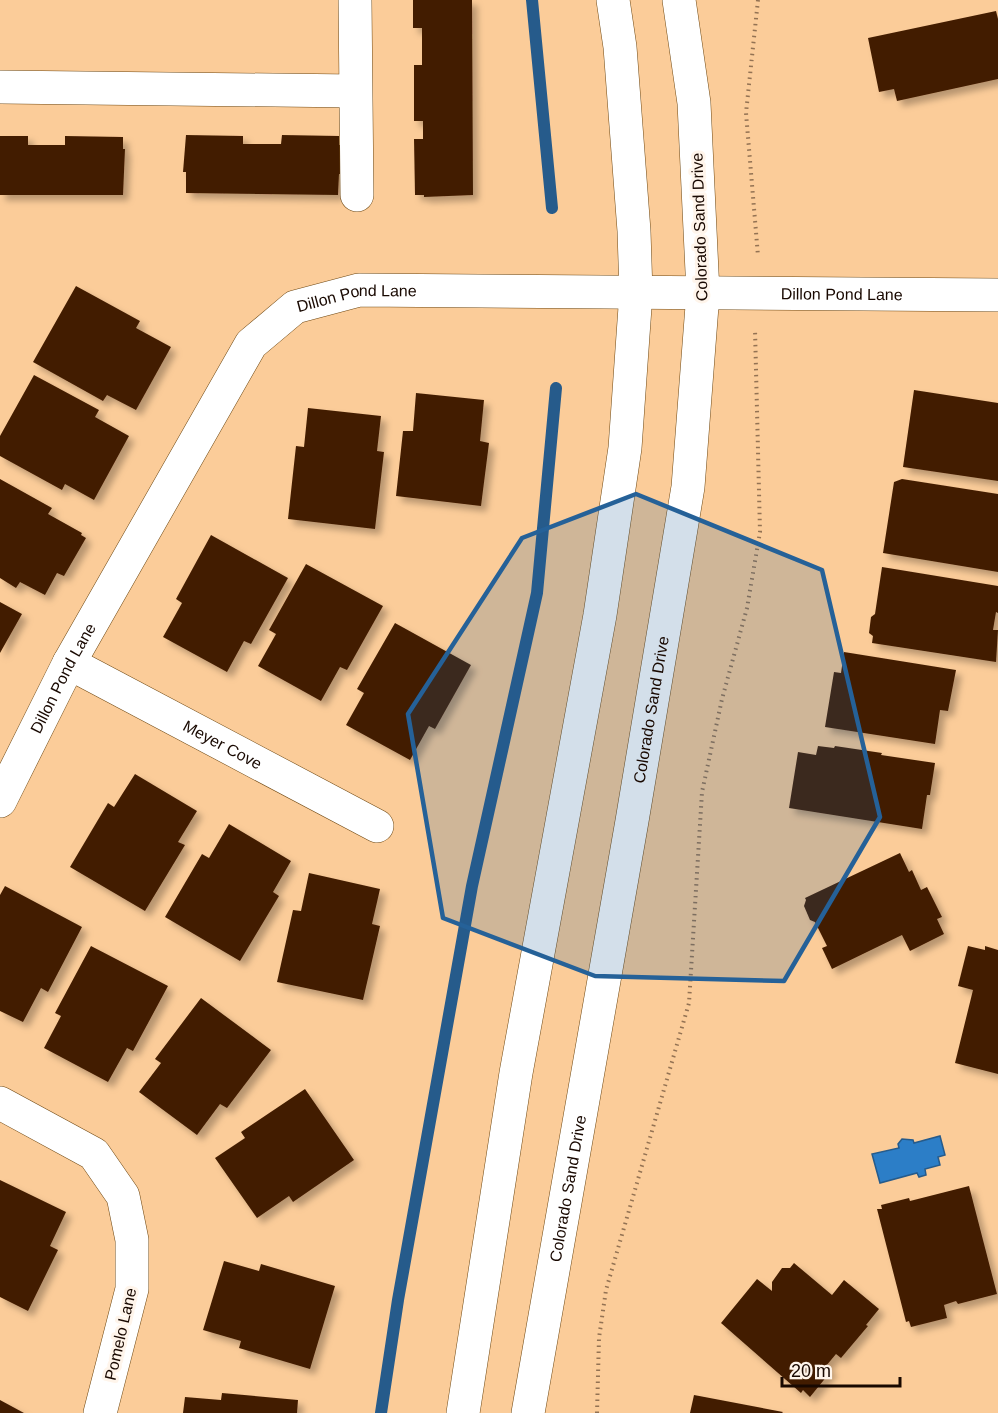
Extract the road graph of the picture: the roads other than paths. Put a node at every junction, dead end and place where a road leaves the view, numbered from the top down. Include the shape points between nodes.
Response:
1 (355, 0) edge
2 (613, 0) edge
3 (679, 0) edge
4 (0, 87) edge
5 (355, 91) junction
6 (357, 195) dead end
7 (636, 293) junction
8 (704, 293) junction
9 (998, 295) edge
10 (69, 663) junction
11 (0, 801) edge
12 (377, 826) dead end
13 (0, 1103) edge
14 (100, 1413) edge
15 (463, 1413) edge
16 (528, 1413) edge

1 - 5 street
2 - 7 street via 620,47
3 - 8 street, Colorado Sand Drive via 694,104
4 - 5 street
5 - 6 street
7 - 8 street, Dillon Pond Lane
7 - 10 street, Dillon Pond Lane via 358,290 296,308 251,344
7 - 15 street via 625,448 603,593 516,1073
8 - 9 street, Dillon Pond Lane
8 - 16 street, Colorado Sand Drive via 688,486
10 - 11 street, Dillon Pond Lane
10 - 12 street, Meyer Cove
13 - 14 street, Pomelo Lane via 94,1154 123,1196 132,1240 132,1289

